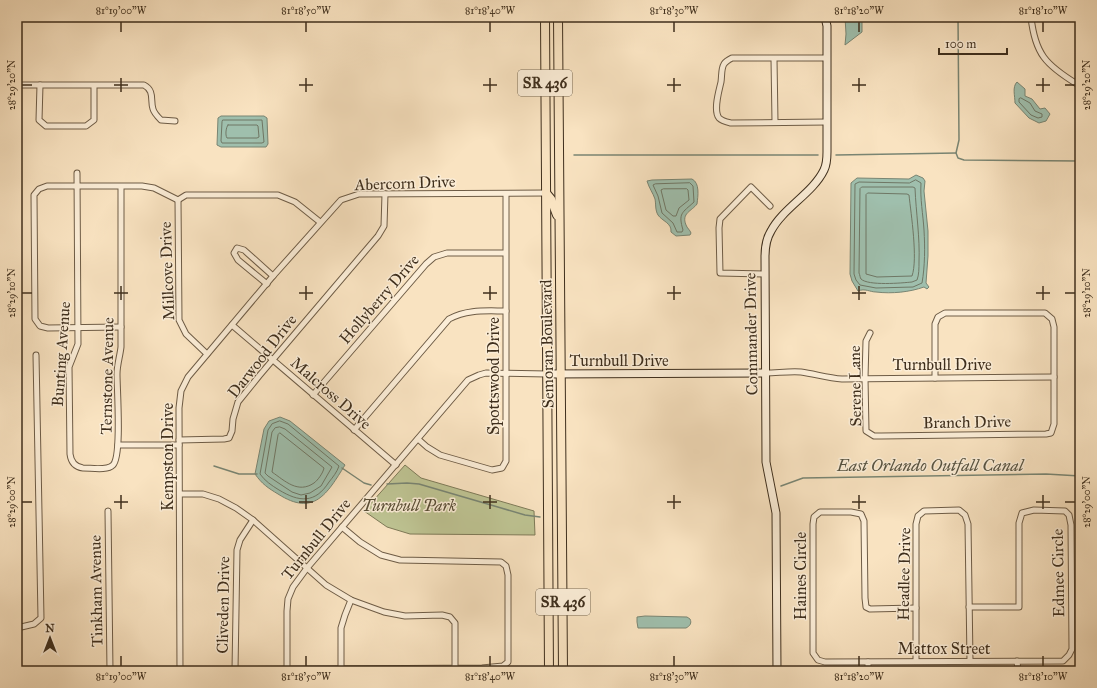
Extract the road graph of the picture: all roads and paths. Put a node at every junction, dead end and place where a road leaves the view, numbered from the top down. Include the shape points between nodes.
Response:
1 (545, 17) edge
2 (558, 17) edge
3 (825, 17) edge
4 (1031, 17) edge
5 (826, 58) junction
6 (774, 59) junction
7 (1080, 84) edge
8 (17, 85) edge
9 (40, 85) junction
10 (94, 86) junction
11 (175, 121) dead end
12 (775, 122) junction
13 (827, 122) junction
14 (546, 164) junction
15 (77, 173) dead end
16 (77, 186) junction
17 (121, 187) junction
18 (560, 191) junction
19 (546, 193) junction
20 (385, 194) junction
21 (506, 194) junction
22 (178, 200) junction
23 (770, 206) dead end
24 (320, 222) junction
25 (560, 222) junction
26 (505, 253) junction
27 (765, 274) junction
28 (274, 276) junction
29 (267, 284) junction
30 (506, 311) junction
31 (232, 325) junction
32 (78, 327) junction
33 (121, 327) junction
34 (870, 333) dead end
35 (36, 354) dead end
36 (207, 354) junction
37 (273, 360) junction
38 (506, 373) junction
39 (766, 373) junction
40 (547, 374) junction
41 (561, 374) junction
42 (1054, 377) junction
43 (865, 378) junction
44 (935, 378) junction
45 (313, 395) junction
46 (354, 430) junction
47 (874, 436) joint
48 (418, 439) junction
49 (179, 442) junction
50 (118, 445) junction
51 (74, 464) joint
52 (396, 465) junction
53 (180, 494) junction
54 (108, 511) dead end
55 (548, 515) junction
56 (253, 520) junction
57 (342, 527) junction
58 (562, 540) junction
59 (307, 568) junction
60 (352, 600) junction
61 (969, 607) junction
62 (916, 608) junction
63 (17, 628) edge
64 (1069, 655) joint
65 (818, 660) joint
66 (916, 661) junction
67 (970, 661) junction
68 (1017, 661) junction
69 (868, 662) junction
70 (455, 668) junction
71 (341, 669) junction
72 (235, 670) junction
73 (287, 670) edge
74 (110, 671) edge
75 (180, 671) edge
76 (549, 671) edge
77 (563, 671) edge
78 (777, 671) edge
79 (868, 671) edge
80 (1018, 671) edge

1 - 14 main road, Semoran Boulevard / SR 436
2 - 18 main road, Semoran Boulevard / SR 436
3 - 5 street, Commander Drive
4 - 7 street via 1037,46 1049,65
5 - 6 street
5 - 13 street, Commander Drive
6 - 12 street
6 - 12 street via 732,58 725,62 717,92 717,113 719,118 731,123
8 - 9 street
9 - 10 street
9 - 10 street via 39,120 46,126 86,126 94,120
10 - 11 street via 144,85 151,92 153,111 161,120
12 - 13 street
13 - 27 street, Commander Drive via 827,159 824,170 772,229 766,247
14 - 18 main road via 548,179
14 - 19 main road, Semoran Boulevard / SR 436
15 - 16 street, Bunting Avenue
16 - 17 street
16 - 32 street, Bunting Avenue
16 - 32 street via 47,186 39,189 34,195 35,319 40,326 48,328
17 - 22 street via 154,188
17 - 33 street, Ternstone Avenue
18 - 25 main road, Semoran Boulevard / SR 436
19 - 21 street, Abercorn Drive
19 - 25 main road
19 - 40 main road, Semoran Boulevard / SR 436
20 - 21 street, Abercorn Drive
20 - 24 street, Abercorn Drive via 359,194 341,200
20 - 37 street, Darwood Drive via 384,226 378,236
21 - 26 street, Spottswood Drive
22 - 24 street via 186,195 202,194 278,195 295,202
22 - 36 street, Millcove Drive via 179,320 186,334
23 - 27 street via 751,187 720,219 719,228 720,273
24 - 28 street, Kempston Drive
25 - 41 main road, Semoran Boulevard / SR 436
26 - 30 street, Spottswood Drive
26 - 45 street, Hollyberry Drive via 447,253 434,257
27 - 39 street, Commander Drive
28 - 29 street, Kempston Drive
28 - 29 street via 244,250 237,248 234,253 238,260
29 - 31 street, Kempston Drive
30 - 38 street, Spottswood Drive
30 - 46 street via 472,311 449,319
31 - 36 street, Kempston Drive
31 - 37 street, Malcross Drive
32 - 33 street
32 - 51 street, Bunting Avenue via 78,344 69,367 70,454
33 - 50 street, Ternstone Avenue via 117,376
34 - 43 street, Serene Lane via 866,341
35 - 63 street via 41,618 34,624
36 - 49 street, Kempston Drive via 188,376 181,391
37 - 45 street, Malcross Drive
37 - 49 street, Darwood Drive via 238,402 229,438
38 - 40 street, Turnbull Drive
38 - 48 street, Turnbull Drive via 479,375 468,380
38 - 48 street, Spottswood Drive via 506,461 502,468 492,470 440,455
39 - 41 street, Turnbull Drive
39 - 43 street, Turnbull Drive via 799,372 828,378
39 - 78 street, Commander Drive via 766,462 774,499 776,527
40 - 41 street, Turnbull Drive
40 - 55 main road, Semoran Boulevard / SR 436
41 - 58 main road, Semoran Boulevard / SR 436
42 - 44 street, Turnbull Drive
42 - 44 street via 1054,327 1052,319 1045,313 945,313 938,317 935,324
42 - 47 street, Branch Drive via 1054,424 1051,433
43 - 44 street, Turnbull Drive
43 - 47 street, Serene Lane via 866,431
45 - 46 street, Malcross Drive
46 - 52 street, Malcross Drive
48 - 52 street, Turnbull Drive
49 - 50 street, Darwood Drive
49 - 53 street, Kempston Drive
50 - 51 street, Ternstone Avenue via 117,459 108,468 81,468
52 - 57 street, Turnbull Drive
53 - 56 street via 203,494 219,499
53 - 75 street, Kempston Drive
54 - 74 street, Tinkham Avenue
55 - 58 main road via 553,529
55 - 76 main road, Semoran Boulevard / SR 436
56 - 59 street
56 - 72 street, Cliveden Drive via 240,540 237,550
57 - 59 street, Turnbull Drive
57 - 70 street via 381,555 400,560 493,561 506,566 508,662 496,668
58 - 77 main road, Semoran Boulevard / SR 436
59 - 60 street via 326,585
59 - 73 street, Turnbull Drive via 293,587 288,599
60 - 70 street via 384,612 406,616 450,617 455,623
60 - 71 street via 341,628
61 - 62 street, Headlee Drive via 968,524 966,514 959,510 924,511 918,516
61 - 64 street, Edmee Circle via 1019,607 1019,523 1022,513 1034,510 1065,510 1071,525 1072,648
61 - 67 street, Headlee Drive
62 - 65 street, Haines Circle via 866,607 864,521 861,514 820,512 814,517 812,524 813,653
62 - 66 street, Headlee Drive
64 - 68 street, Mattox Street via 1063,661
65 - 69 street, Mattox Street
66 - 67 street, Mattox Street
66 - 69 street, Mattox Street
67 - 68 street, Mattox Street
68 - 80 street
69 - 79 street
70 - 71 street
71 - 73 street
72 - 73 street
72 - 75 street

